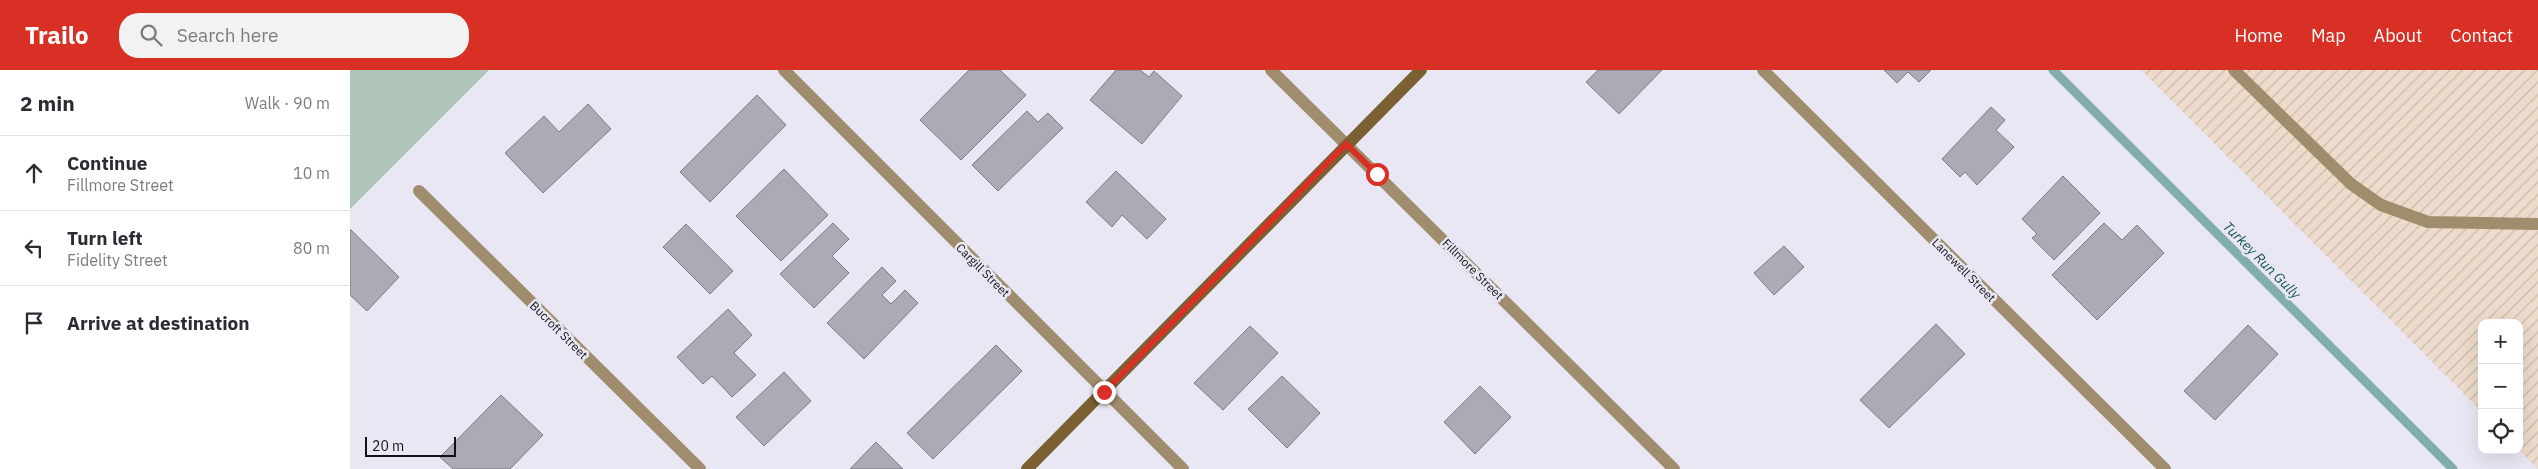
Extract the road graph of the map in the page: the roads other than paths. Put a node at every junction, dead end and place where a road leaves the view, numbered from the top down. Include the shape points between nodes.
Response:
1 (784, 70) edge
2 (1271, 70) edge
3 (1421, 70) edge
4 (1763, 70) edge
5 (2234, 70) edge
6 (1346, 144) junction
7 (419, 191) dead end
8 (2538, 224) edge
9 (1104, 392) junction
10 (700, 469) edge
11 (1027, 469) edge
12 (1183, 469) edge
13 (1674, 469) edge
14 (2165, 469) edge

1 - 9 street, Cargill Street
2 - 6 street, Fillmore Street
3 - 6 main road
4 - 14 street, Lanewell Street
5 - 8 street via 2351,184 2381,205 2428,222
6 - 9 main road
6 - 13 street, Fillmore Street
7 - 10 street, Bucroft Street
9 - 11 main road
9 - 12 street, Cargill Street

